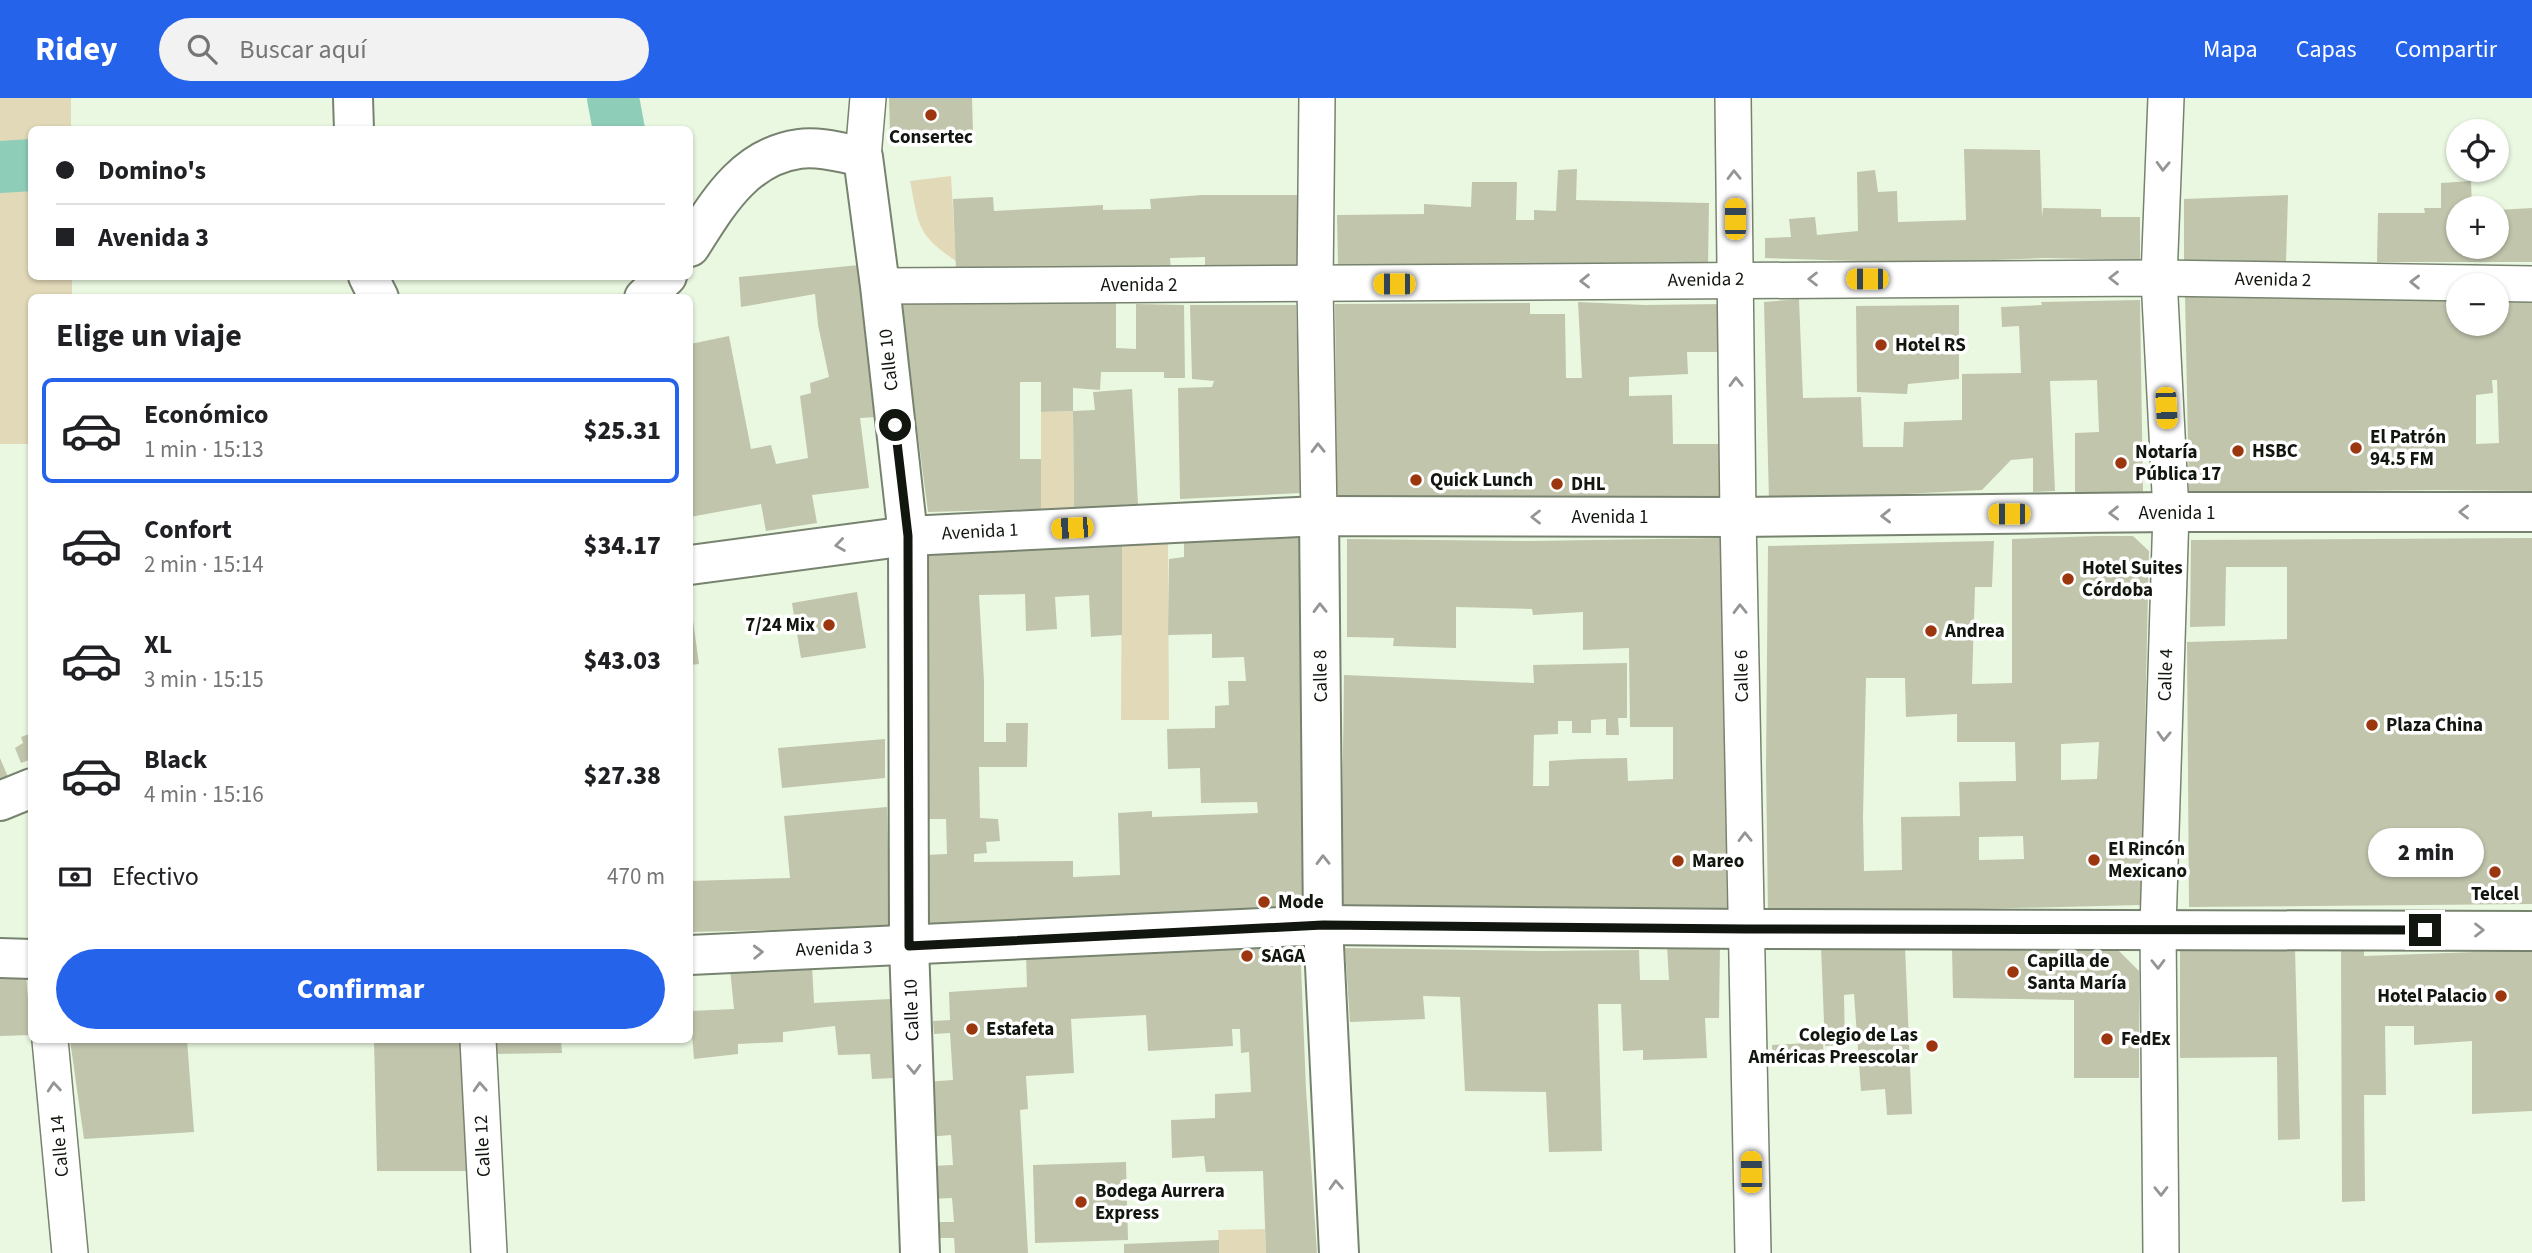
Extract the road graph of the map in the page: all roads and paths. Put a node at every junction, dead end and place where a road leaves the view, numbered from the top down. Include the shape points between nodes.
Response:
1 (353, 98) edge
2 (868, 98) edge
3 (1317, 98) edge
4 (1733, 98) edge
5 (2166, 98) edge
6 (354, 126) edge
7 (863, 157) junction
8 (693, 242) edge
9 (2159, 278) junction
10 (663, 280) edge
11 (1735, 280) junction
12 (2532, 284) edge
13 (1315, 285) junction
14 (880, 286) junction
15 (647, 294) edge
16 (2171, 512) junction
17 (2532, 512) edge
18 (1319, 516) junction
19 (1738, 517) junction
20 (908, 536) junction
21 (693, 565) edge
22 (28, 790) edge
23 (0, 801) edge
24 (1323, 925) junction
25 (1747, 929) junction
26 (2158, 929) junction
27 (2532, 931) edge
28 (909, 946) junction
29 (693, 954) edge
30 (0, 958) edge
31 (28, 959) edge
32 (50, 1043) edge
33 (478, 1043) edge
34 (70, 1253) edge
35 (489, 1253) edge
36 (920, 1253) edge
37 (1339, 1253) edge
38 (1752, 1253) edge
39 (2161, 1253) edge

1 - 6 main road
2 - 7 street, Calle 10
3 - 13 street, Calle 8
11 -> 4 street, Calle 6
5 -> 9 street, Calle 4
7 - 8 main road via 799,149 774,156 747,170 721,197
7 - 14 main road, Calle 10
9 -> 11 street, Avenida 2
12 -> 9 street, Avenida 2
9 - 16 street, Calle 4
10 - 15 main road
11 -> 13 street, Avenida 2
19 -> 11 street, Calle 6
13 - 14 street, Avenida 2
18 -> 13 street, Calle 8
14 - 20 main road, Calle 10
17 -> 16 main road, Avenida 1
16 -> 19 main road, Avenida 1
16 -> 26 street, Calle 4
19 -> 18 main road, Avenida 1
18 - 20 main road, Avenida 1
24 -> 18 main road, Calle 8
25 -> 19 street, Calle 6
20 -> 21 main road, Avenida 1
20 - 28 main road, Calle 10
22 - 23 main road
24 - 25 main road, Avenida 3
24 - 28 main road, Avenida 3
37 -> 24 main road, Calle 8
25 - 26 main road, Avenida 3
25 - 38 street, Calle 6
26 -> 27 main road, Avenida 3
26 -> 39 street, Calle 4
29 -> 28 main road, Avenida 3
28 -> 36 main road, Calle 10
30 - 31 main road
34 -> 32 street, Calle 14
35 -> 33 street, Calle 12

